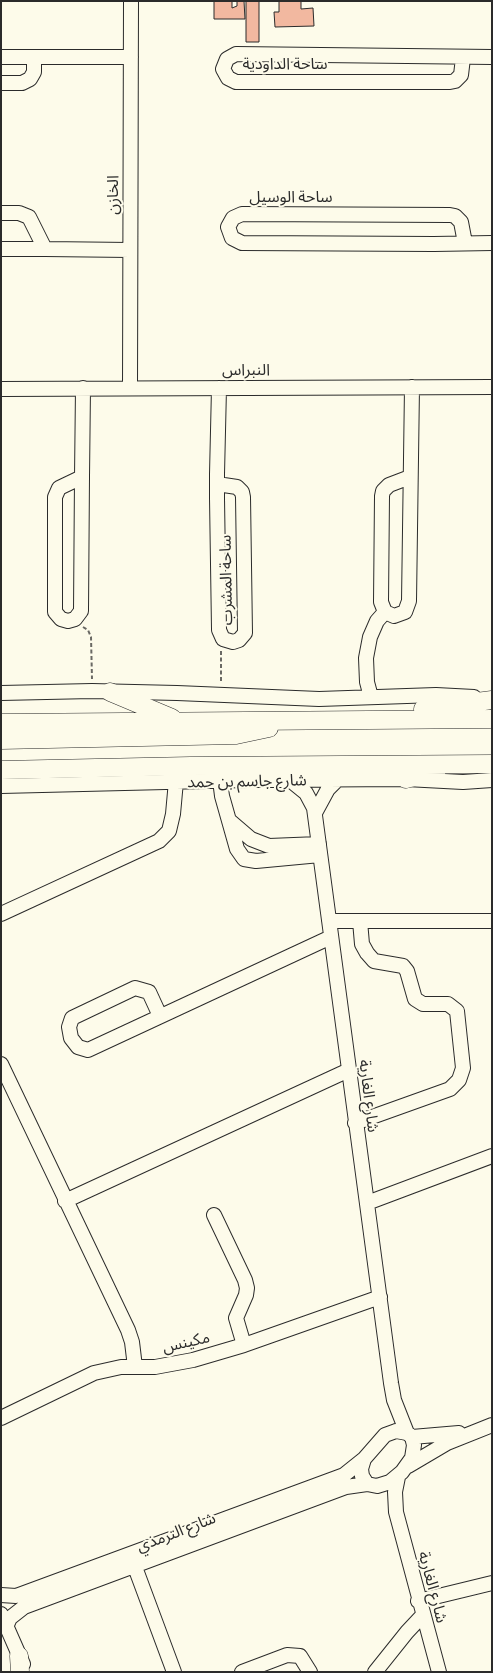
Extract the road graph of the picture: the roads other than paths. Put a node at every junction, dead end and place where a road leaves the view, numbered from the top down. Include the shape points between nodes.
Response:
1 (131, 1) edge
2 (1, 57) edge
3 (34, 57) junction
4 (130, 57) junction
5 (492, 57) edge
6 (463, 58) junction
7 (1, 83) edge
8 (1, 213) edge
9 (464, 243) junction
10 (492, 243) edge
11 (1, 249) edge
12 (45, 249) junction
13 (130, 250) junction
14 (412, 387) junction
15 (492, 387) edge
16 (83, 388) junction
17 (130, 388) junction
18 (219, 388) junction
19 (1, 389) edge
20 (82, 477) junction
21 (410, 477) junction
22 (217, 484) junction
23 (385, 612) junction
24 (110, 692) junction
25 (1, 693) edge
26 (371, 697) junction
27 (492, 699) edge
28 (397, 719) junction
29 (492, 719) edge
30 (288, 720) junction
31 (181, 721) junction
32 (1, 723) edge
33 (1, 740) edge
34 (492, 764) edge
35 (450, 765) junction
36 (1, 770) edge
37 (222, 773) junction
38 (406, 779) junction
39 (248, 780) joint
40 (290, 780) junction
41 (337, 780) junction
42 (492, 780) edge
43 (176, 781) junction
44 (1, 786) edge
45 (314, 814) junction
46 (229, 820) junction
47 (319, 850) junction
48 (280, 853) junction
49 (1, 914) edge
50 (329, 921) junction
51 (360, 921) junction
52 (492, 921) edge
53 (331, 936) junction
54 (160, 1016) junction
55 (1, 1064) edge
56 (349, 1070) junction
57 (355, 1123) junction
58 (492, 1156) edge
59 (66, 1202) junction
60 (366, 1203) junction
61 (214, 1215) dead end
62 (380, 1297) junction
63 (244, 1345) junction
64 (135, 1367) junction
65 (390, 1383) junction
66 (1, 1417) edge
67 (486, 1427) edge
68 (385, 1435) junction
69 (410, 1435) junction
70 (364, 1459) junction
71 (402, 1472) junction
72 (372, 1485) junction
73 (396, 1512) junction
74 (133, 1560) junction
75 (492, 1583) edge
76 (1, 1595) edge
77 (418, 1601) junction
78 (422, 1616) junction
79 (4, 1620) edge
80 (22, 1666) edge
81 (174, 1672) edge
82 (242, 1672) edge
83 (310, 1672) edge
84 (375, 1672) edge
85 (439, 1672) edge

1 - 4 street, الخازن
2 - 3 street
3 - 4 street
3 - 7 street via 34,72 26,82
4 - 13 street, الخازن
5 - 6 street, ساحة الداودية
6 - 6 street, ساحة الداودية via 236,54 227,59 223,69 228,78 236,82 450,82 461,75
8 - 12 street via 19,213 29,217
9 - 9 street, ساحة الوسيل via 461,222 450,215 242,214 233,218 228,227 232,238 242,243
9 - 10 street, ساحة الوسيل
11 - 12 street
12 - 13 street
13 - 17 street, الخازن
14 - 15 street, النبراس
14 - 18 street, النبراس
14 - 21 street
16 - 17 street, النبراس
16 - 19 street, النبراس
16 - 20 street
17 - 18 street, النبراس
18 - 22 street, ساحة المشرب
20 - 20 street via 82,607 80,614 71,620 61,619 55,612 56,497 59,488
21 - 23 street via 389,485 382,496 381,602
21 - 23 street via 409,605 398,615
22 - 22 street, ساحة المشرب via 219,630 226,641 233,642 245,632 243,497 237,487
23 - 26 street via 370,637 366,658
24 - 25 street
24 - 26 street
24 - 31 main road
26 - 27 street via 436,695
27 - 28 main road via 421,709
28 - 29 main road
28 - 30 main road
30 - 31 main road
30 - 33 main road via 266,729 236,735
31 - 32 main road
34 - 35 main road, شارع جاسم بن حمد
35 - 37 main road, شارع جاسم بن حمد
35 - 38 main road
36 - 37 main road, شارع جاسم بن حمد
37 - 39 main road
37 - 43 street, شارع جاسم بن حمد
37 - 46 street via 222,796
38 - 41 street, شارع جاسم بن حمد
38 - 42 street, شارع جاسم بن حمد
39 - 40 street, شارع جاسم بن حمد
40 - 41 street, شارع جاسم بن حمد
40 - 45 street, شارع الغارية via 310,798
41 - 45 street
43 - 44 street, شارع جاسم بن حمد
43 - 49 street via 169,831 159,840
45 - 47 street, شارع الغارية
46 - 48 street via 251,839
46 - 48 street via 237,849 244,859 250,861
47 - 48 street
47 - 50 street, شارع الغارية
50 - 51 street
50 - 53 street, شارع الغارية
51 - 52 street
51 - 57 street via 362,944 374,961 403,966 408,971 415,999 423,1004 448,1004 457,1011 463,1068 459,1080 450,1089
53 - 54 street
53 - 56 street, شارع الغارية
54 - 54 street via 149,992 136,988 72,1018 69,1028 78,1047 88,1050
55 - 59 street
56 - 57 street, شارع الغارية
56 - 59 street
57 - 60 street, شارع الغارية
58 - 60 street
59 - 64 street via 128,1330
60 - 62 street, شارع الغارية
61 - 63 street via 247,1288 236,1318
62 - 63 street, مكينس
62 - 65 street, شارع الغارية
63 - 64 street, مكينس via 174,1365
64 - 66 street, مكينس via 94,1373
65 - 68 street, شارع الغارية via 390,1410
65 - 69 street, شارع الغارية via 397,1409
67 - 69 street via 446,1435
67 - 71 street via 436,1449
68 - 69 street via 396,1431
68 - 70 street
69 - 71 street via 414,1452
70 - 72 street via 362,1476
70 - 74 street, شارع الترمذي via 344,1475 207,1524
71 - 72 street via 390,1482
71 - 73 street, شارع الغارية via 395,1492
72 - 73 street, شارع الغارية via 391,1502
72 - 74 street, شارع الترمذي via 346,1487
73 - 77 street, شارع الغارية
74 - 76 street, شارع الترمذي via 16,1596
74 - 79 street, شارع الترمذي via 24,1607
74 - 81 street
75 - 77 street
77 - 78 street, شارع الغارية
78 - 84 street
78 - 85 street, شارع الغارية
79 - 80 street
82 - 83 street via 287,1655 300,1656

